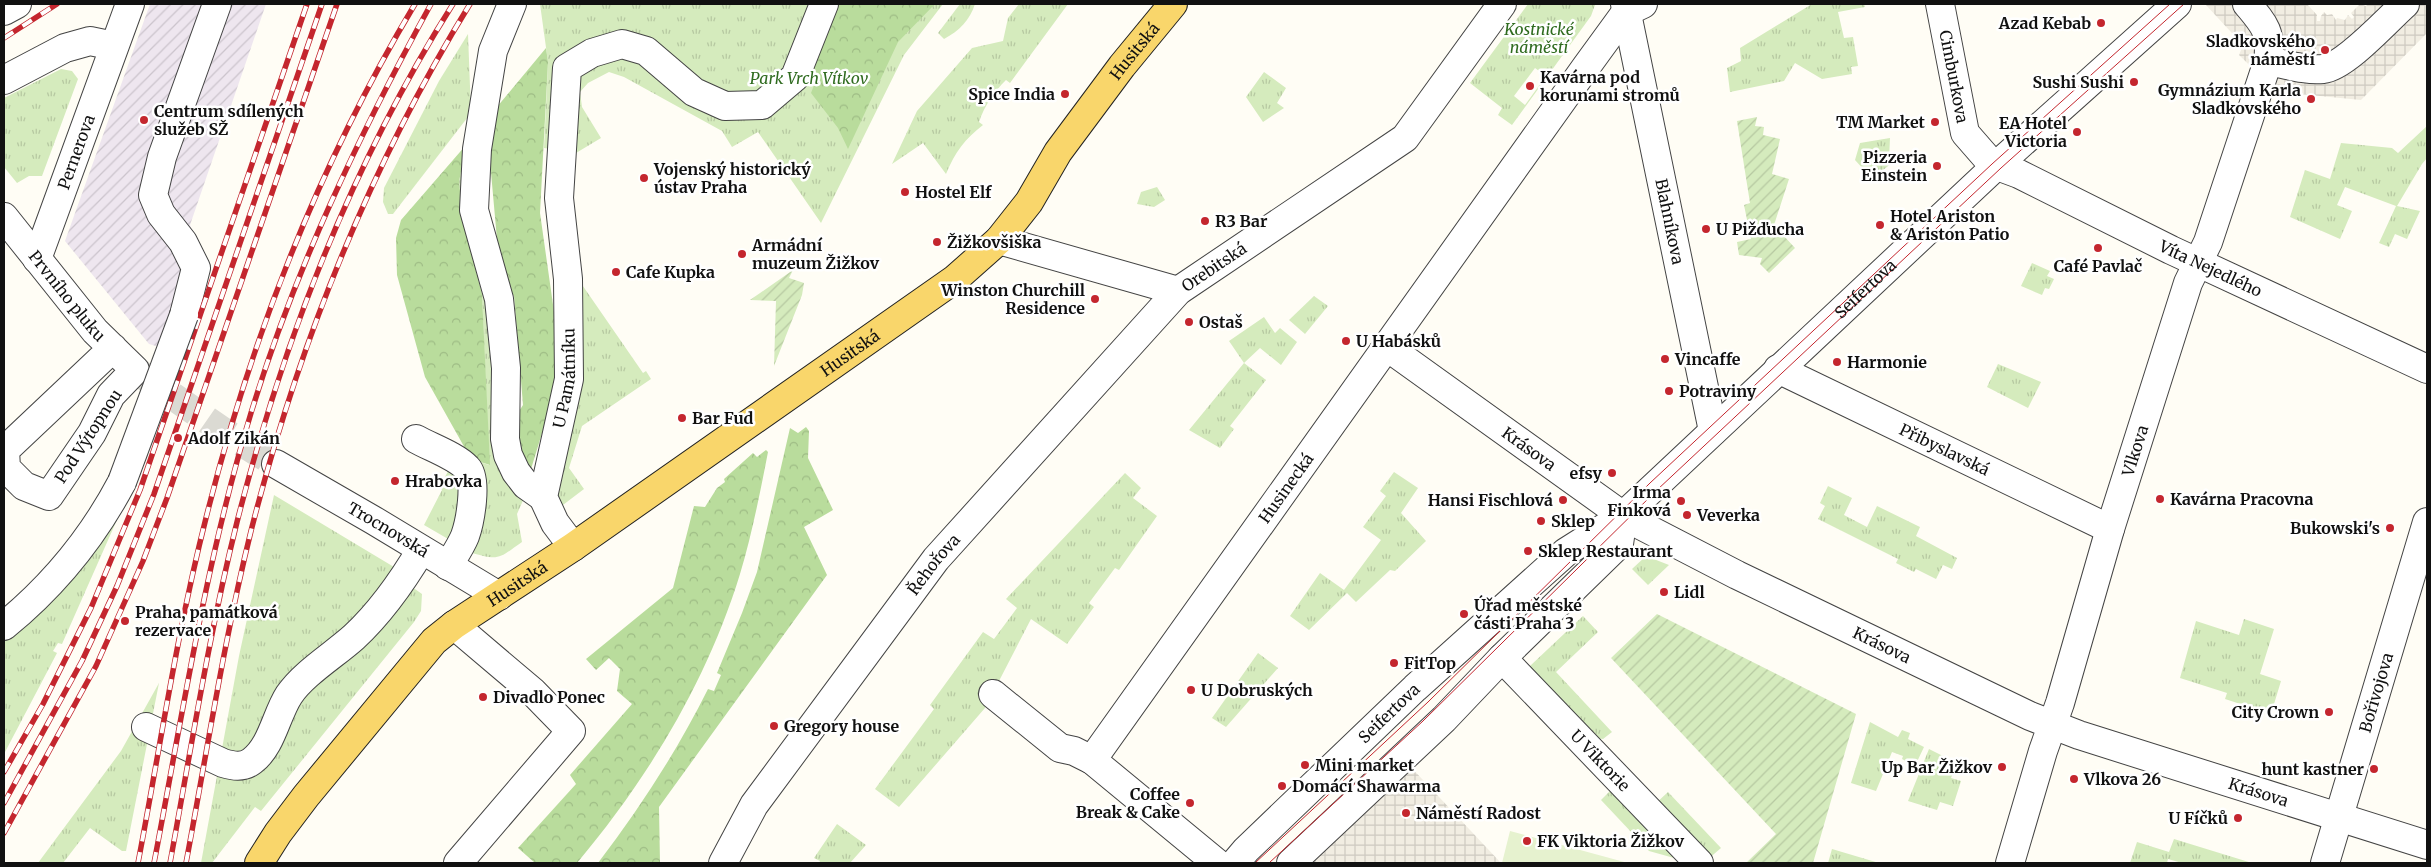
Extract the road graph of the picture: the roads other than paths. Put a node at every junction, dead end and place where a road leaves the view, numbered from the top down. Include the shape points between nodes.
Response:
1 (17, 4) edge
2 (130, 4) edge
3 (218, 4) edge
4 (512, 4) edge
5 (824, 4) edge
6 (1173, 4) edge
7 (1502, 4) edge
8 (1940, 4) edge
9 (2177, 4) edge
10 (2247, 4) edge
11 (2405, 4) edge
12 (1632, 6) edge
13 (4, 11) edge
14 (114, 46) junction
15 (2270, 52) junction
16 (4, 80) edge
17 (1996, 166) junction
18 (4, 217) edge
19 (999, 240) junction
20 (37, 259) junction
21 (2199, 263) junction
22 (1178, 291) junction
23 (1386, 346) junction
24 (113, 348) junction
25 (1778, 369) junction
26 (2427, 369) edge
27 (135, 370) joint
28 (1713, 431) junction
29 (416, 440) dead end
30 (276, 464) tunnel mouth
31 (5, 469) edge
32 (543, 497) junction
33 (1623, 516) junction
34 (2427, 522) edge
35 (2110, 529) junction
36 (573, 547) junction
37 (421, 550) junction
38 (448, 566) junction
39 (498, 596) junction
40 (454, 625) junction
41 (4, 626) edge
42 (1502, 658) junction
43 (993, 694) dead end
44 (2052, 724) junction
45 (146, 727) dead end
46 (1092, 760) junction
47 (2339, 818) junction
48 (2427, 845) edge
49 (258, 863) edge
50 (458, 863) edge
51 (724, 863) edge
52 (1217, 863) edge
53 (1234, 863) edge
54 (1291, 863) edge
55 (1699, 863) edge
56 (2010, 863) edge
57 (2325, 863) edge

1 - 13 street
2 - 14 street, Pernerova
3 - 41 street, bridge via 162,157 153,195 161,214 183,242 196,268 184,315 122,482 106,510 71,560 31,603
4 - 32 street via 493,51 477,149 474,210 499,299 506,368 505,439 508,455 526,485
5 - 32 street, U Památníku via 795,77 762,105 725,106 694,92 646,51 622,44 592,54 567,68 559,198 568,279 569,379
6 - 19 main road, Husitská via 1064,144 1029,202
7 - 22 street, Orebitská via 1405,138
8 - 17 street, Cimburkova via 1965,133
9 - 17 street, Seifertova
10 - 15 street via 2265,24
11 - 15 street via 2344,60 2331,67 2322,69
12 - 23 street, Husinecká
12 - 28 street, Blahníkova
14 - 16 street via 90,41 65,48
14 - 20 street, Pernerova
15 - 21 street, Vlkova
17 - 21 street, Víta Nejedlého
17 - 25 street, Seifertova
18 - 20 street, Prvního pluku
19 - 22 street, Orebitská
19 - 36 main road, Husitská via 955,278
20 - 24 street, Prvního pluku via 95,331
21 - 26 street, Víta Nejedlého
21 - 35 street, Vlkova via 2188,283
22 - 51 street, Řehořova via 936,560 754,805
23 - 33 street, Krásova
23 - 46 street, Husinecká
24 - 27 street, Prvního pluku
24 - 31 street, Pod Výtopnou via 5,450
25 - 28 street, Seifertova
25 - 35 street, Přibyslavská
27 - 31 street, Pod Výtopnou via 111,395 92,433 49,496 24,486
28 - 33 street, Seifertova
29 - 38 street via 467,467 472,476 473,492 466,534
30 - 37 street, Trocnovská
32 - 36 street via 555,523
33 - 42 street via 1619,544
33 - 44 street, Krásova via 1736,575
33 - 53 street, Seifertova via 1566,552 1415,688
34 - 47 street, Bořivojova
35 - 44 street, Vlkova
36 - 39 main road, Husitská
37 - 38 street, Trocnovská
37 - 45 street via 392,597 354,637 289,695 264,746 252,762 236,767 223,763
38 - 39 street, Trocnovská
39 - 40 main road, Husitská
40 - 49 main road, Husitská via 434,641 401,679 278,833
40 - 50 street via 533,692 571,731
42 - 54 street via 1444,719
42 - 55 street, U Viktorie
43 - 46 street via 1060,748
44 - 47 street, Krásova
44 - 56 street, Vlkova
46 - 52 street
47 - 48 street, Krásova
47 - 57 street, Bořivojova

